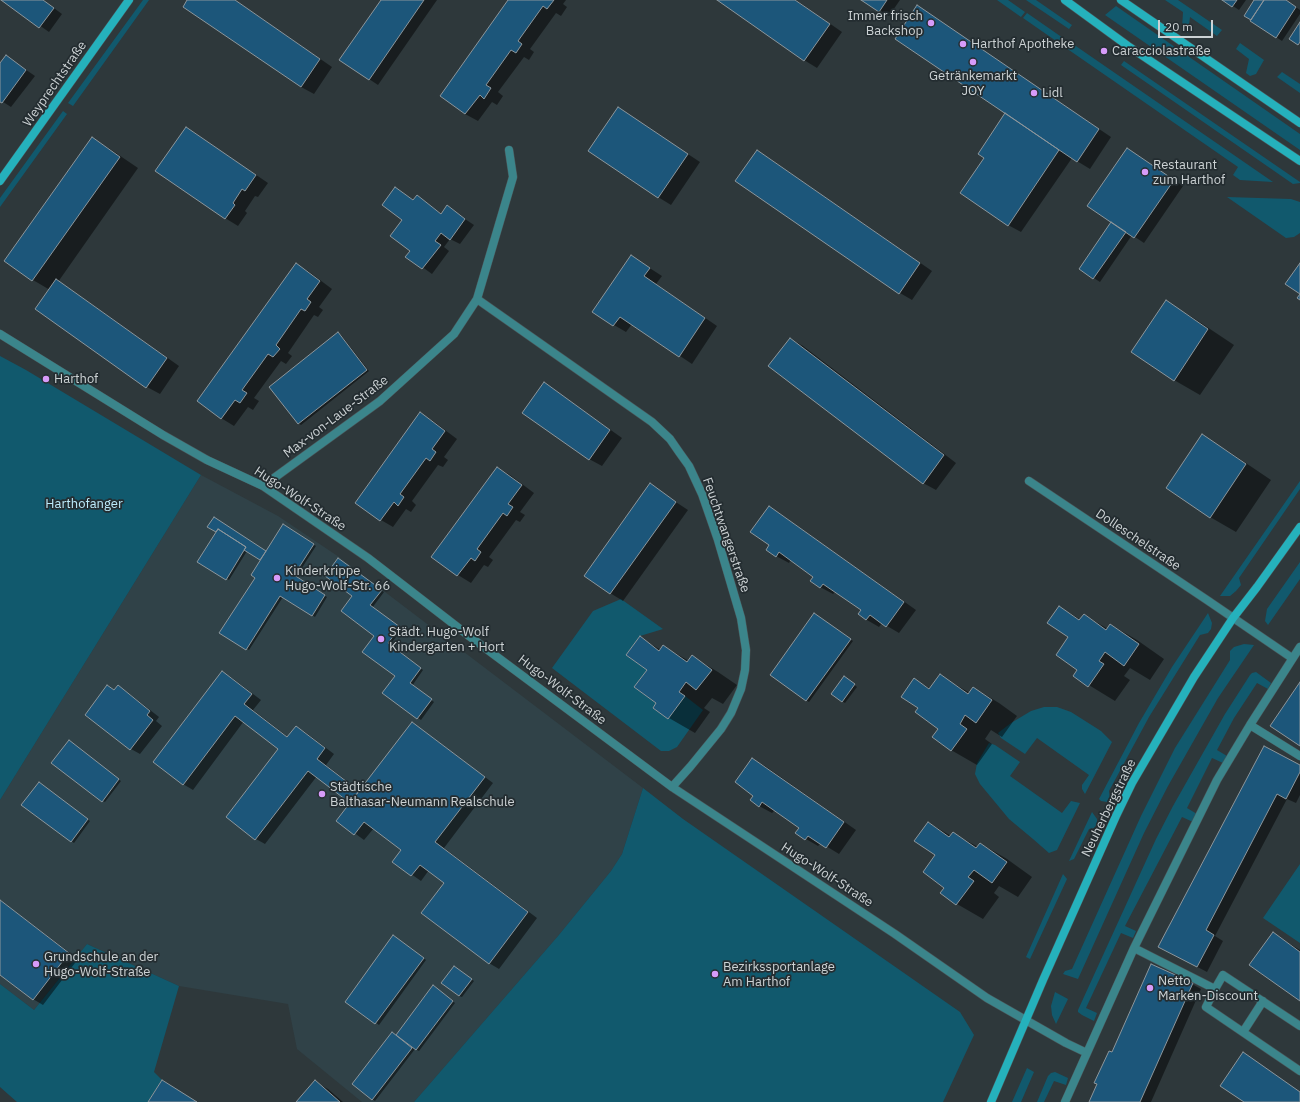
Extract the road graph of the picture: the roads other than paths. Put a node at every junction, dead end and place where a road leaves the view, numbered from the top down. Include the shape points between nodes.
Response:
1 (129, 0) edge
2 (1064, 0) edge
3 (1121, 0) edge
4 (1300, 123) edge
5 (509, 150) dead end
6 (1300, 161) edge
7 (0, 181) edge
8 (477, 299) junction
9 (0, 334) edge
10 (1029, 482) dead end
11 (263, 486) junction
12 (1300, 527) edge
13 (1233, 618) junction
14 (1300, 647) edge
15 (1292, 658) junction
16 (1250, 725) junction
17 (1300, 756) edge
18 (672, 787) junction
19 (1134, 948) junction
20 (1215, 989) junction
21 (1263, 1001) junction
22 (1026, 1020) junction
23 (1300, 1026) edge
24 (1242, 1032) junction
25 (1087, 1053) junction
26 (1300, 1072) edge
27 (991, 1102) edge
28 (1065, 1102) edge

1 - 7 main road, Weyprechtstraße
2 - 6 main road
3 - 4 main road
5 - 8 street, Max-von-Laue-Straße via 513,177
8 - 11 street, Max-von-Laue-Straße via 454,334 380,401
8 - 18 street, Feuchtwangerstraße via 652,422 670,439 689,466 702,494 741,618 746,650 745,670 731,714
9 - 11 street, Hugo-Wolf-Straße via 163,435 207,460
10 - 13 street, Dolleschelstraße
11 - 18 street, Hugo-Wolf-Straße via 368,558
12 - 13 main road, Neuherbergstraße
13 - 15 street
13 - 22 main road, Neuherbergstraße via 1194,677 1132,783
14 - 15 street
15 - 16 street
16 - 17 street
16 - 19 street via 1218,780
18 - 22 street, Hugo-Wolf-Straße via 987,998
19 - 20 street
19 - 25 street
20 - 21 street via 1224,975
20 - 24 street via 1206,1007
21 - 23 street
21 - 24 street
22 - 25 street
22 - 27 main road, Neuherbergstraße
24 - 26 street
25 - 28 street

